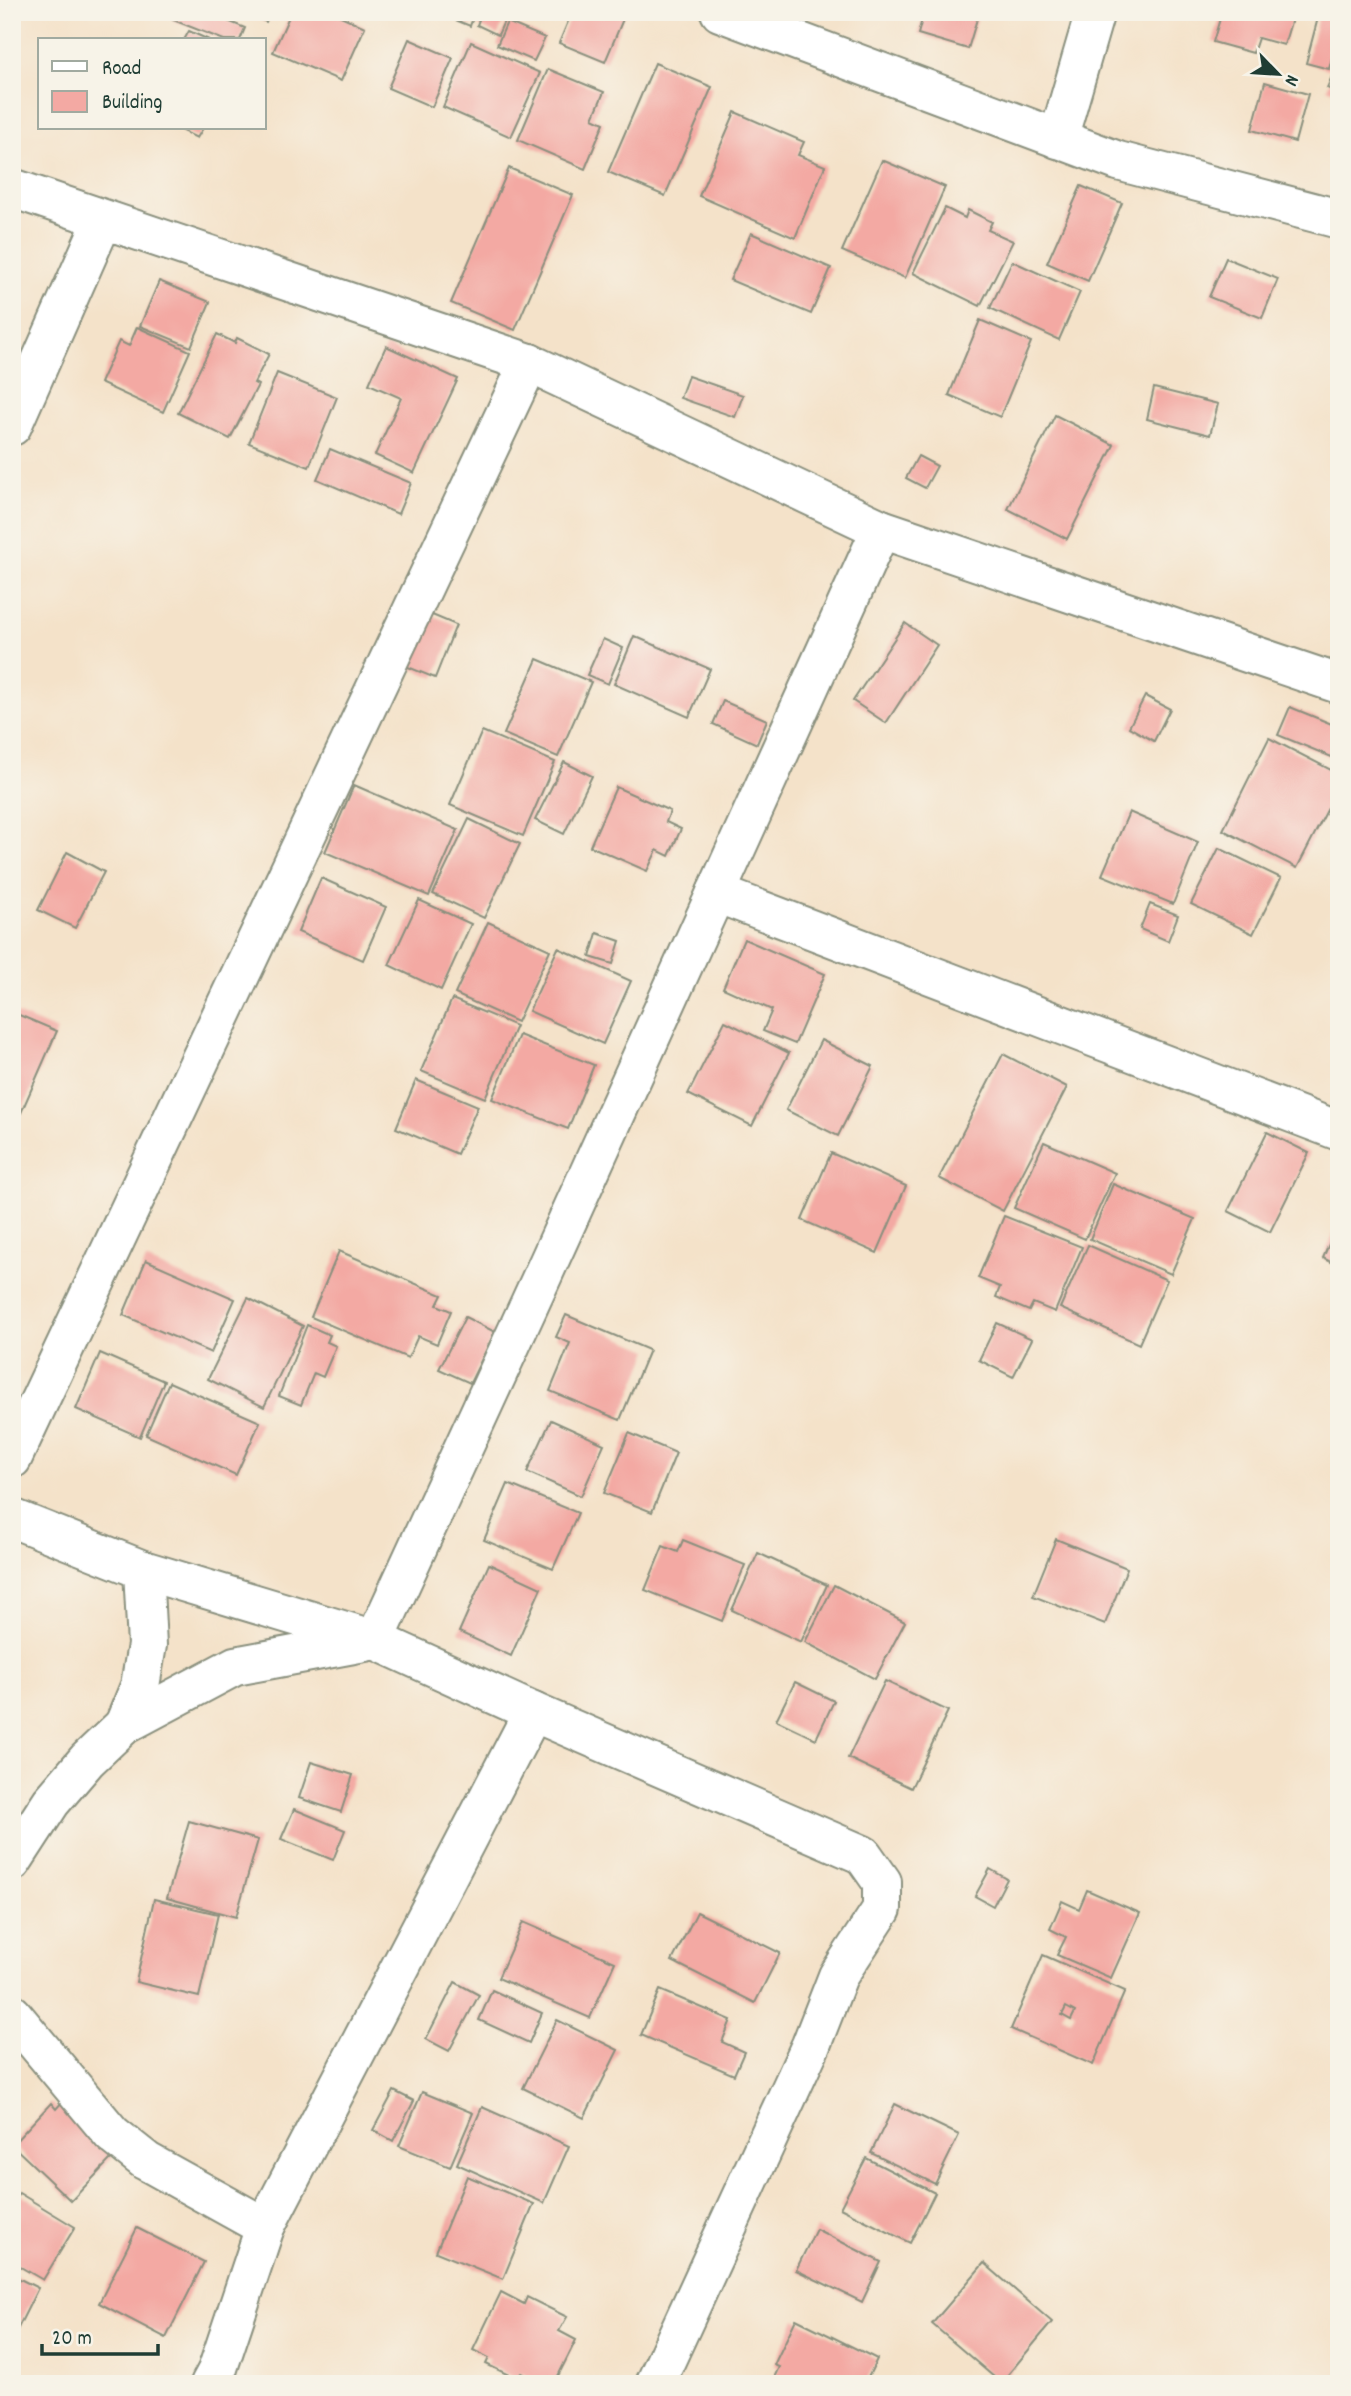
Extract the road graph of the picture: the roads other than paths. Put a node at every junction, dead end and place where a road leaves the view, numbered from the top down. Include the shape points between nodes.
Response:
1 (720, 12) edge
2 (1095, 12) edge
3 (1058, 139) junction
4 (12, 188) edge
5 (1339, 219) edge
6 (103, 220) junction
7 (529, 363) junction
8 (12, 426) edge
9 (881, 529) junction
10 (1339, 684) edge
11 (716, 894) junction
12 (1339, 1131) edge
13 (12, 1459) edge
14 (12, 1518) edge
15 (143, 1570) junction
16 (375, 1640) junction
17 (533, 1712) junction
18 (124, 1725) junction
19 (12, 1862) edge
20 (12, 2014) edge
21 (265, 2227) junction
22 (209, 2384) edge
23 (655, 2384) edge

1 - 3 street
2 - 3 street
3 - 5 street via 1118,161
4 - 6 street
6 - 7 street
6 - 8 street
7 - 9 street
7 - 13 street
9 - 10 street
9 - 11 street
11 - 12 street
11 - 16 street
14 - 15 street
15 - 16 street
15 - 18 street via 146,1645 140,1686
16 - 17 street
16 - 18 street via 235,1667
17 - 21 street
17 - 23 street via 863,1855 882,1882 882,1909 838,1976 811,2045
18 - 19 street via 51,1802
20 - 21 street via 112,2134 146,2161
21 - 22 street

